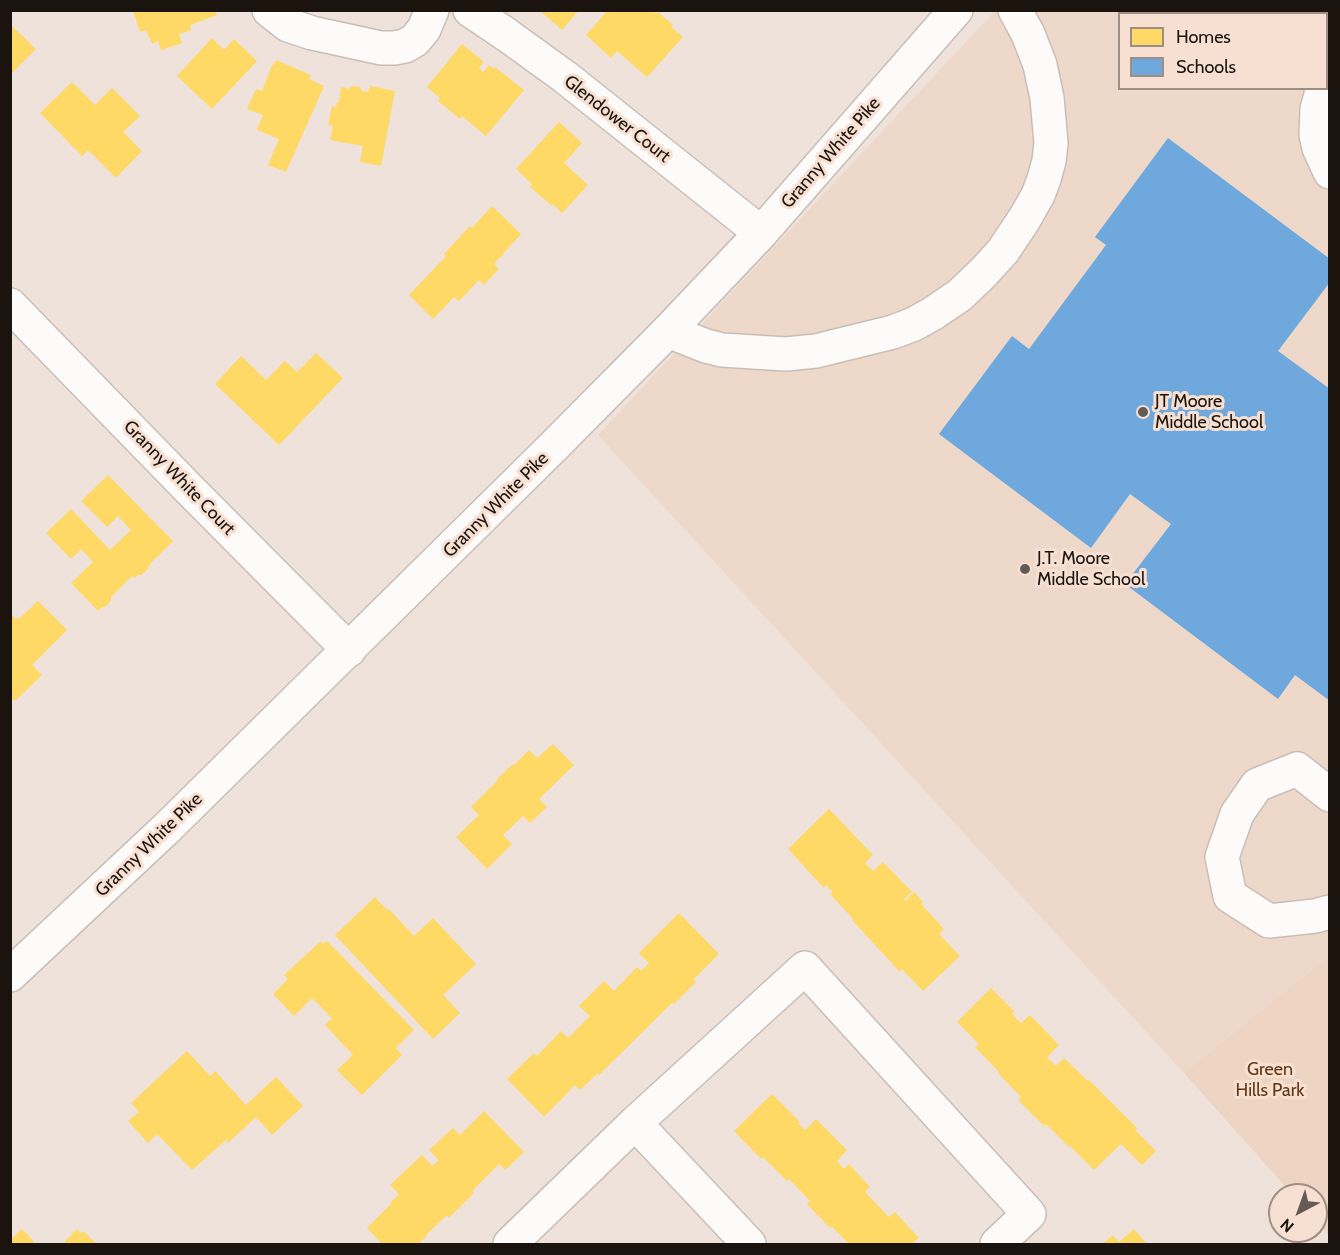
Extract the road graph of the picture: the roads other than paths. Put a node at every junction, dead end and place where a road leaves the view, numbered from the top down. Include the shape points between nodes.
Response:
1 (269, 10) edge
2 (432, 10) edge
3 (470, 10) edge
4 (956, 10) edge
5 (1015, 10) edge
6 (1322, 90) edge
7 (1329, 172) edge
8 (761, 233) junction
9 (10, 305) edge
10 (668, 332) junction
11 (349, 650) junction
12 (1329, 795) edge
13 (1329, 912) edge
14 (10, 975) edge
15 (635, 1123) junction
16 (510, 1245) edge
17 (748, 1245) edge
18 (997, 1245) edge

1 - 2 street via 288,25 381,48 405,46 415,40
3 - 8 street, Glendower Court via 565,77
4 - 8 street, Granny White Pike
5 - 10 street via 1040,65 1051,132 1049,161 1038,195 1025,218 1003,251 960,295 914,324 816,351 786,354 722,350
6 - 7 street via 1316,135
8 - 10 street, Granny White Pike
9 - 11 street, Granny White Court
10 - 11 street, Granny White Pike
11 - 14 street, Granny White Pike
12 - 13 street via 1297,769 1257,785 1237,814 1222,857 1230,896 1269,921
15 - 16 street
15 - 17 street
15 - 18 street via 805,968 1029,1214

